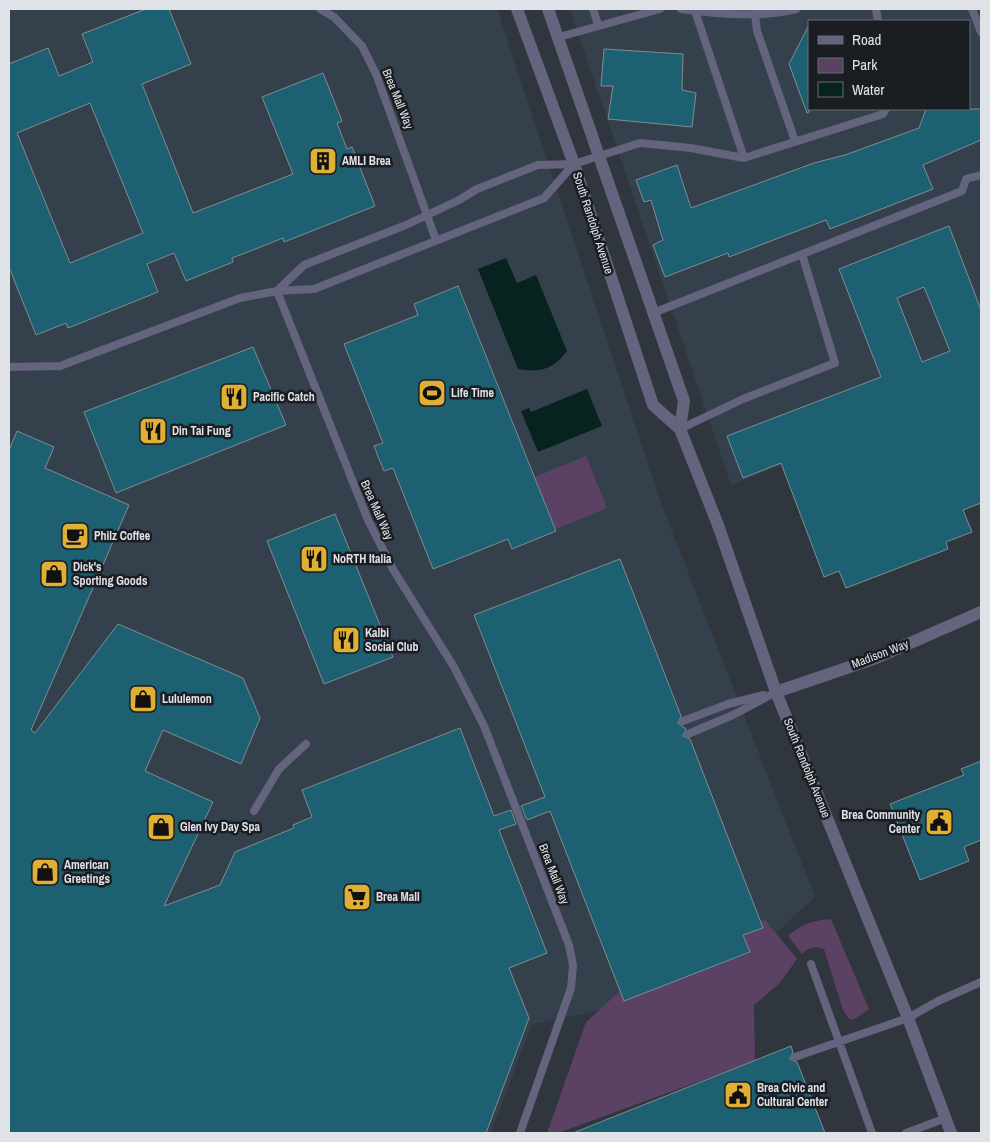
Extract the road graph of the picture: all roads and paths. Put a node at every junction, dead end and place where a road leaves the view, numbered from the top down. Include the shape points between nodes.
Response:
1 (320, 9) edge
2 (517, 9) edge
3 (548, 9) edge
4 (593, 9) edge
5 (660, 9) edge
6 (681, 9) edge
7 (796, 9) edge
8 (972, 9) edge
9 (694, 10) junction
10 (755, 13) junction
11 (598, 24) junction
12 (981, 32) edge
13 (559, 38) junction
14 (885, 110) edge
15 (796, 141) junction
16 (598, 156) junction
17 (744, 158) junction
18 (574, 164) junction
19 (981, 175) edge
20 (427, 215) junction
21 (436, 240) junction
22 (802, 254) junction
23 (277, 290) junction
24 (653, 313) junction
25 (9, 367) edge
26 (680, 429) junction
27 (981, 612) edge
28 (776, 692) junction
29 (683, 721) dead end
30 (688, 734) dead end
31 (306, 744) dead end
32 (254, 811) dead end
33 (811, 964) dead end
34 (981, 982) edge
35 (908, 1018) junction
36 (838, 1042) junction
37 (795, 1057) dead end
38 (946, 1118) junction
39 (520, 1133) edge
40 (872, 1133) edge
41 (906, 1133) edge
42 (951, 1133) edge

1 - 20 lane, Brea Mall Way via 334,17 365,53 390,109
2 - 18 street, South Randolph Avenue
3 - 13 street, South Randolph Avenue
4 - 11 lane
5 - 11 lane
6 - 9 lane
7 - 10 lane
8 - 12 lane
9 - 10 lane
9 - 17 lane
10 - 15 lane via 757,31
11 - 13 lane
13 - 16 street, South Randolph Avenue
14 - 15 lane via 883,114
15 - 17 lane
16 - 17 lane via 640,143
16 - 18 lane
16 - 24 street, South Randolph Avenue
18 - 20 lane via 538,166 477,189
18 - 21 lane via 544,198
18 - 26 street, South Randolph Avenue via 653,405
19 - 22 lane via 966,180 962,191
20 - 21 lane, Brea Mall Way
20 - 23 lane via 304,265
21 - 23 lane via 314,290
22 - 24 lane
22 - 26 lane via 835,364 743,399
23 - 25 lane via 240,298 60,366
23 - 39 lane, Brea Mall Way via 368,520 484,726 569,945 573,965 571,988
24 - 26 street, South Randolph Avenue via 684,401
26 - 28 street, South Randolph Avenue via 718,525
27 - 28 street, Madison Way via 876,658
28 - 29 lane via 728,704
28 - 30 lane
28 - 35 street, South Randolph Avenue
31 - 32 lane via 279,769
33 - 36 lane
34 - 35 lane
35 - 36 lane
35 - 38 street, South Randolph Avenue
36 - 37 lane
36 - 40 lane
38 - 41 lane
38 - 42 street, South Randolph Avenue

